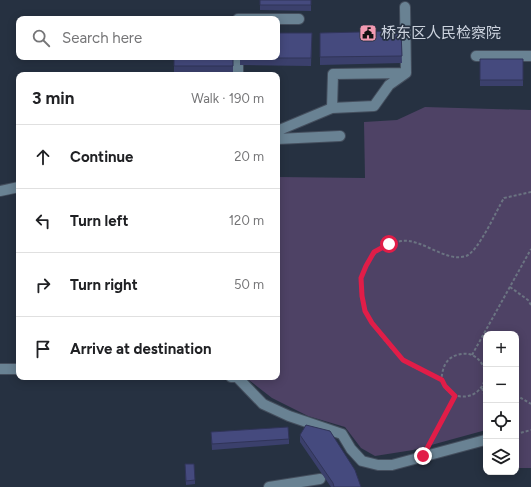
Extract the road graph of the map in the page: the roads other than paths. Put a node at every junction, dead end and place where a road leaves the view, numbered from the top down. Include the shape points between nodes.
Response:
1 (405, 8) dead end
2 (280, 19) edge
3 (299, 19) dead end
4 (476, 56) dead end
5 (531, 56) edge
6 (238, 60) edge
7 (238, 72) edge
8 (406, 73) junction
9 (332, 108) junction
10 (280, 129) edge
11 (340, 136) dead end
12 (280, 139) edge
13 (16, 188) edge
14 (0, 191) edge
15 (16, 368) edge
16 (0, 369) edge
17 (238, 380) edge
18 (483, 441) edge
19 (320, 479) dead end
20 (269, 487) edge

1 - 8 street via 402,35
2 - 3 street
4 - 5 street
6 - 7 street
8 - 9 street via 389,85 374,106
8 - 9 street via 333,74
9 - 10 street
11 - 12 street
13 - 14 street
15 - 16 street
17 - 18 street via 263,404 342,434 362,461 378,465 392,464
19 - 20 street

